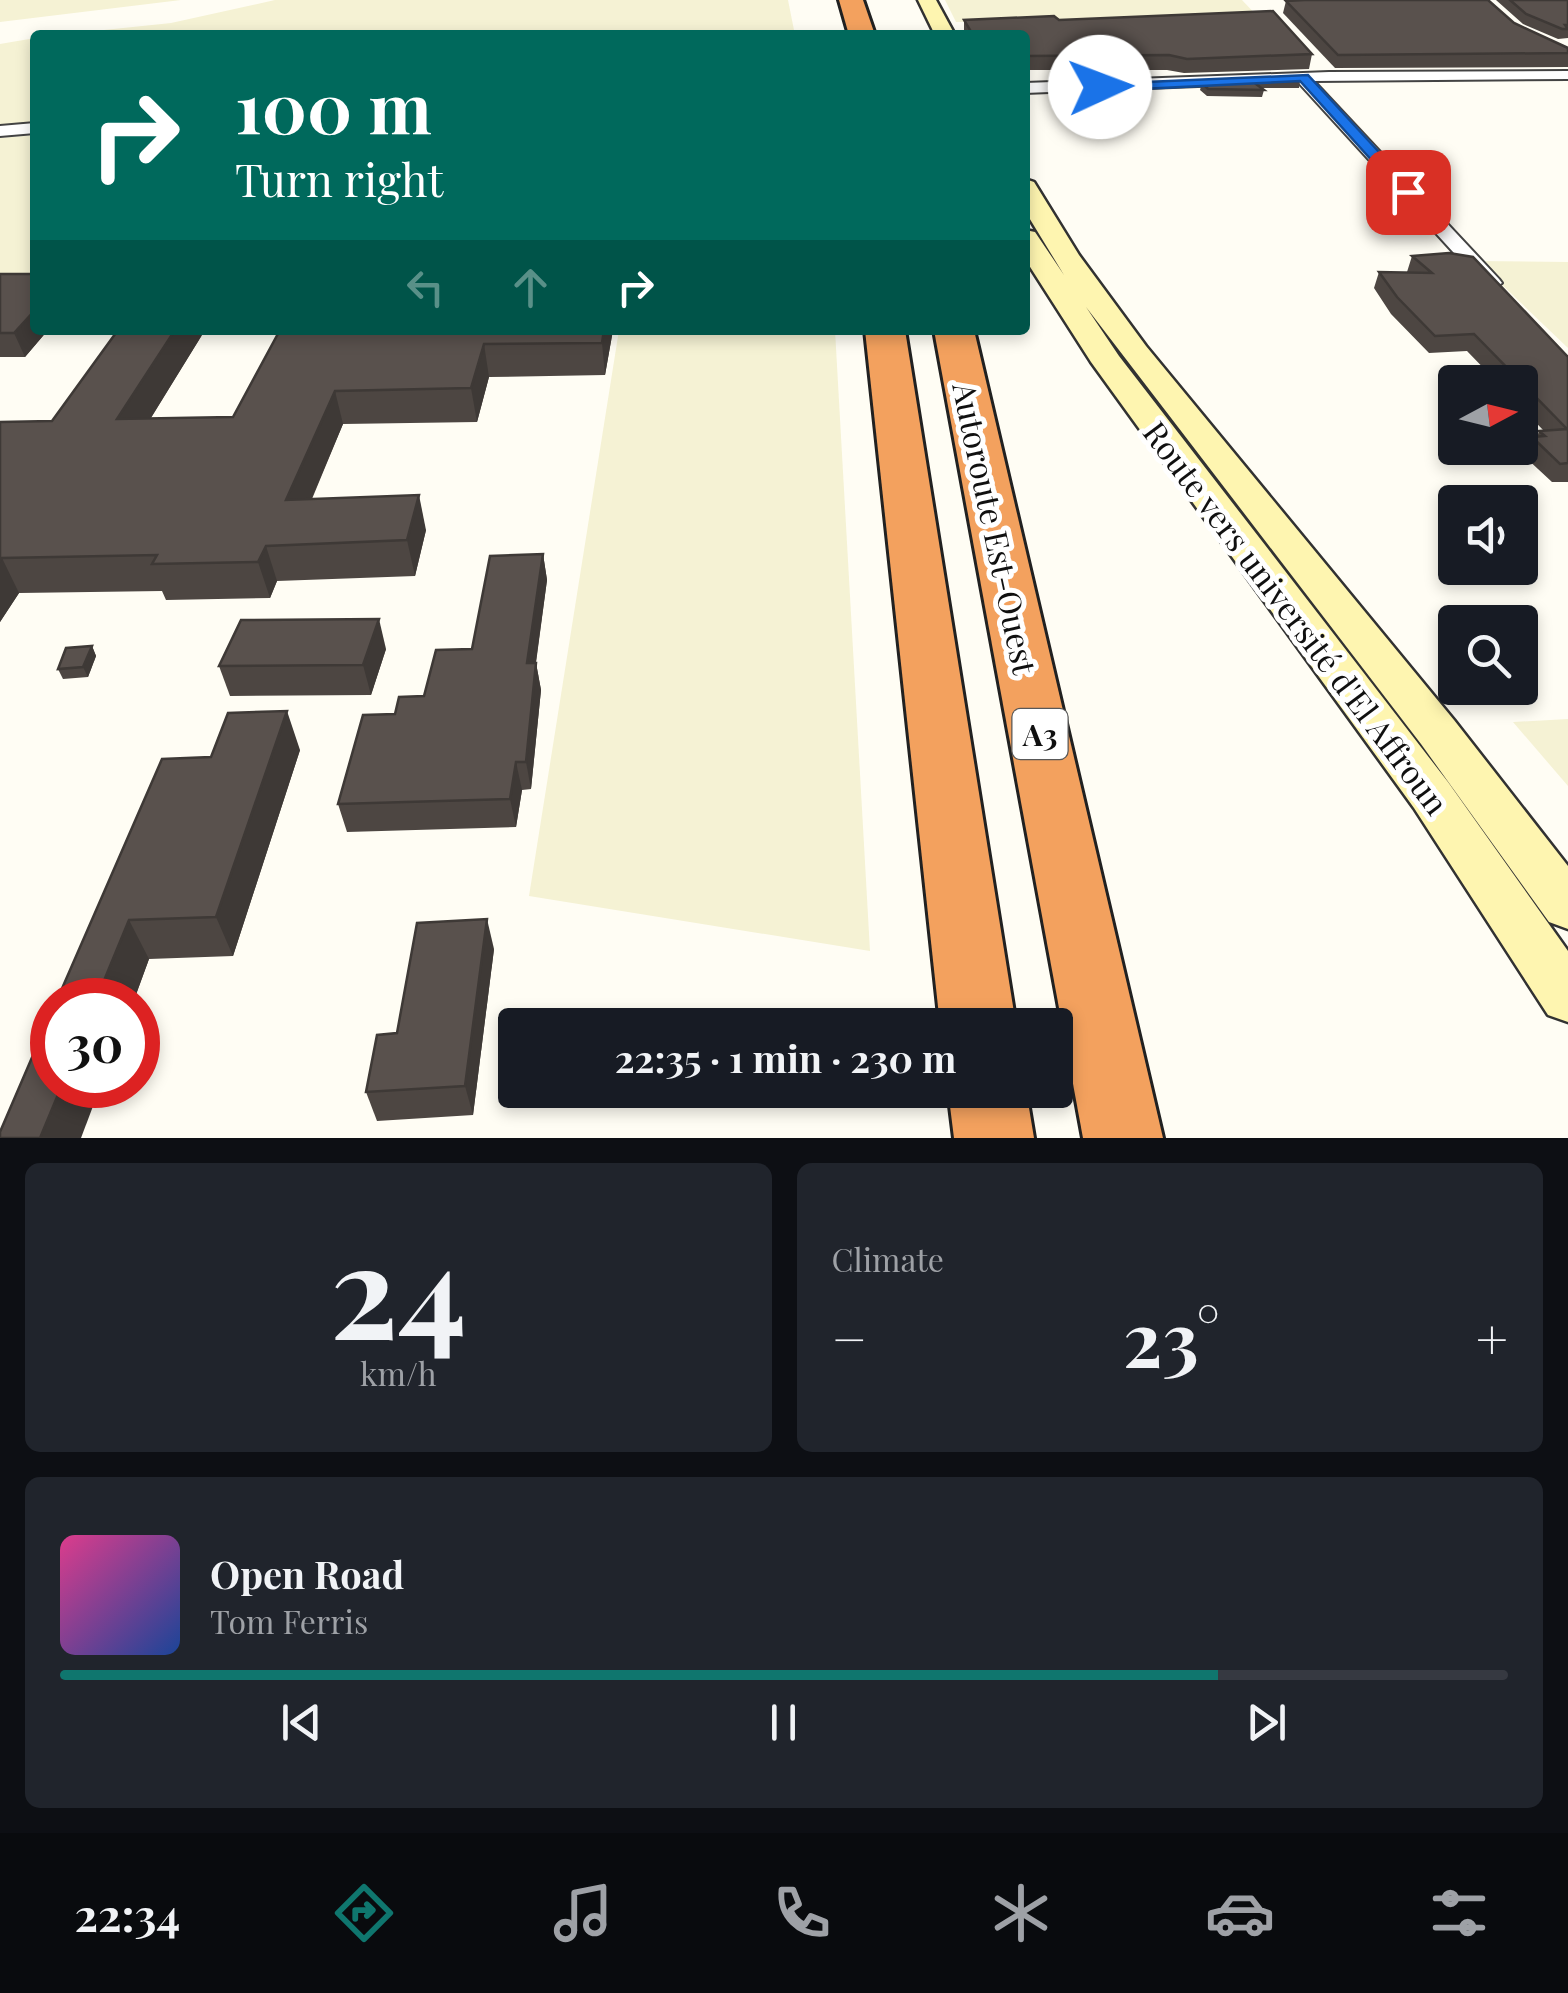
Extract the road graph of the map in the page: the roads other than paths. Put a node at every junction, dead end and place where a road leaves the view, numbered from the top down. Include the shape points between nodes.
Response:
1 (850, 0) edge
2 (908, 0) edge
3 (927, 0) edge
4 (860, 30) edge
5 (922, 30) edge
6 (942, 30) edge
7 (1310, 70) junction
8 (1568, 75) edge
9 (1030, 88) edge
10 (30, 128) edge
11 (0, 131) edge
12 (1030, 196) edge
13 (1030, 246) edge
14 (1501, 293) edge
15 (886, 335) edge
16 (955, 335) edge
17 (1568, 907) edge
18 (1568, 997) edge
19 (976, 1008) edge
20 (990, 1108) edge
21 (994, 1138) edge
22 (1123, 1138) edge

1 - 4 highway
2 - 5 main road
3 - 6 main road
7 - 8 street via 1329,76
7 - 9 street
7 - 14 street
10 - 11 street
12 - 17 main road, Route vers université d'El Affroun via 1139,358
13 - 18 main road, Route vers université d'El Affroun via 1106,362 1441,810
15 - 19 highway
16 - 22 highway, Autoroute Est-Ouest / A3
20 - 21 highway

